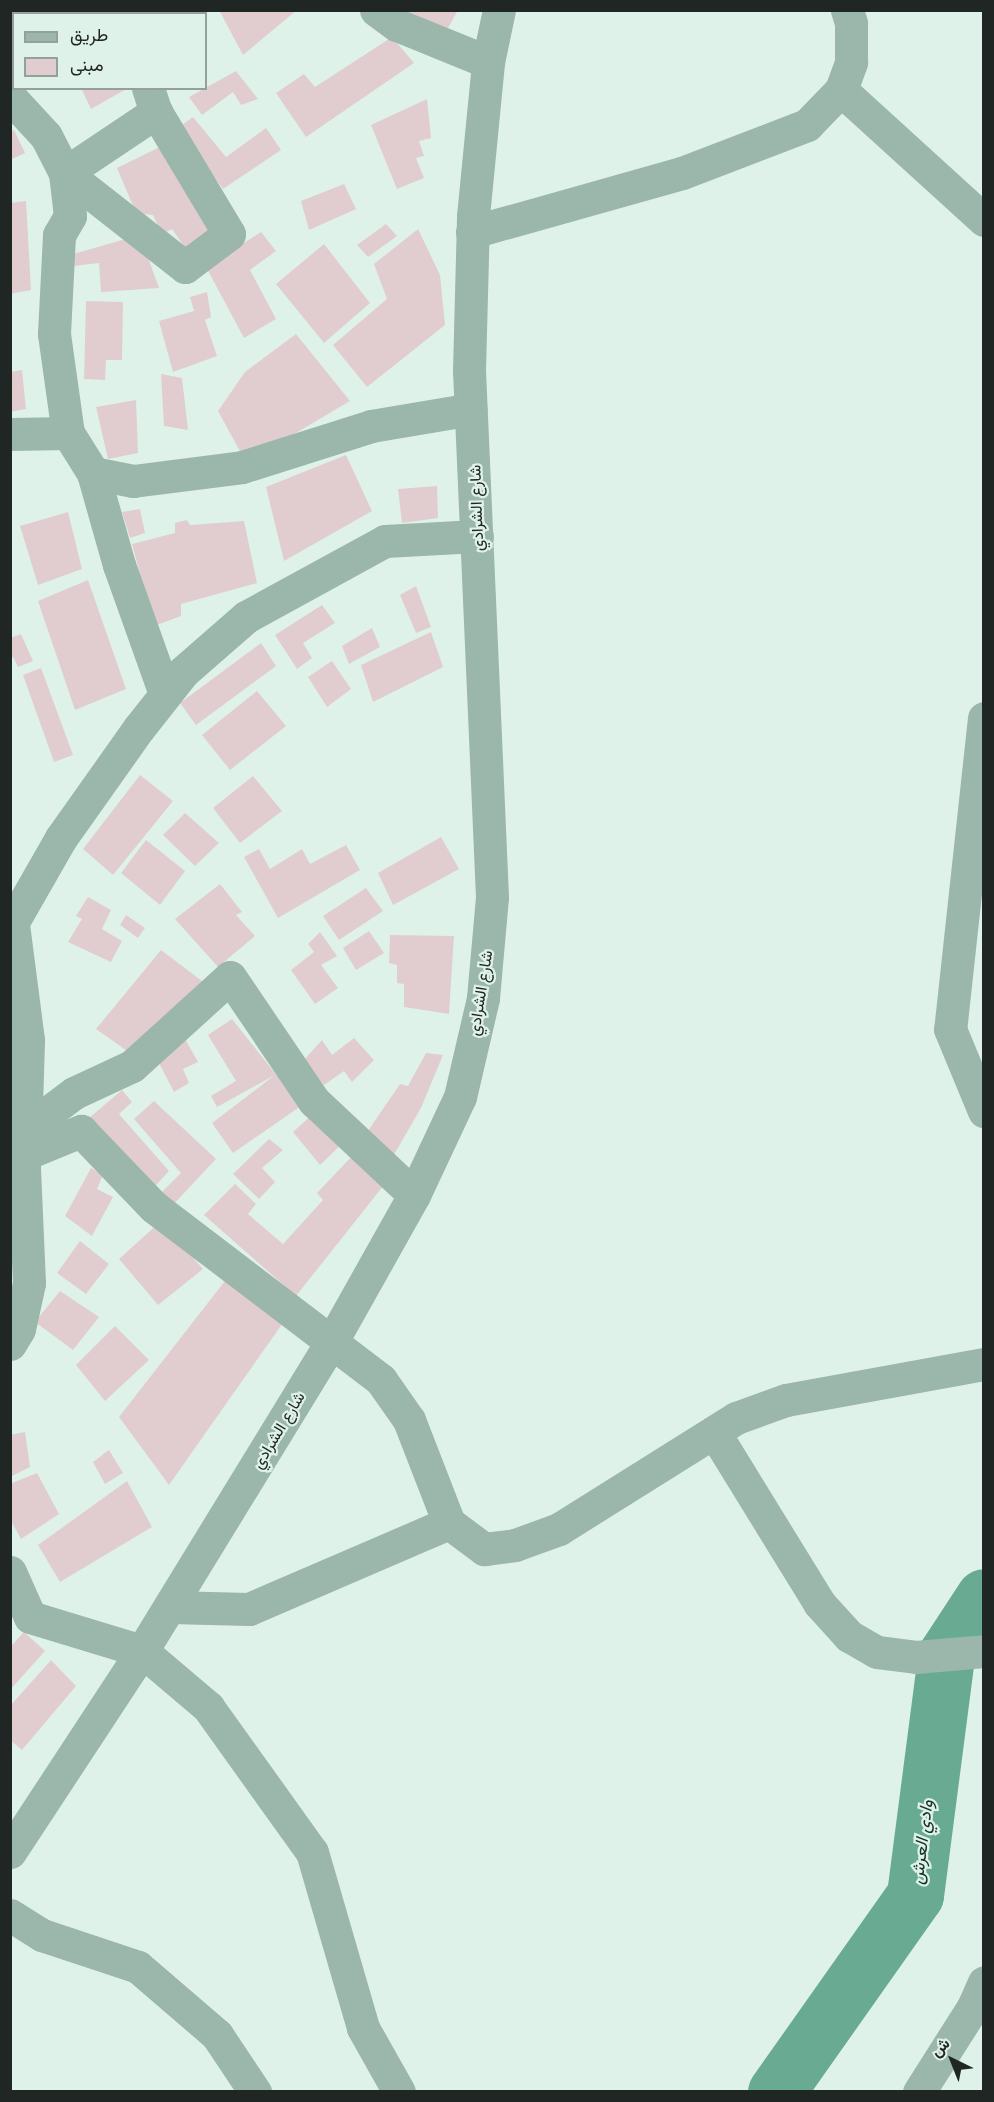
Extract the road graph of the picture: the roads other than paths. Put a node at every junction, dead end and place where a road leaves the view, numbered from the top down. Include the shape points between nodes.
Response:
1 (376, 10) edge
2 (499, 10) edge
3 (847, 10) edge
4 (488, 62) junction
5 (841, 90) junction
6 (23, 99) edge
7 (152, 100) edge
8 (64, 173) junction
9 (984, 220) edge
10 (472, 232) junction
11 (471, 409) junction
12 (68, 433) junction
13 (10, 434) edge
14 (93, 473) junction
15 (477, 536) junction
16 (165, 694) junction
17 (984, 718) edge
18 (12, 925) edge
19 (984, 1111) edge
20 (25, 1141) junction
21 (414, 1195) junction
22 (331, 1343) junction
23 (10, 1344) edge
24 (984, 1364) edge
25 (714, 1432) junction
26 (449, 1523) junction
27 (10, 1572) edge
28 (170, 1607) junction
29 (142, 1651) junction
30 (984, 1651) edge
31 (10, 1852) edge
32 (10, 1915) edge
33 (983, 1984) edge
34 (255, 2091) edge
35 (399, 2091) edge
36 (919, 2091) edge

1 - 4 street via 396,25
2 - 4 street, شارع الشرادي
3 - 5 street via 851,62
4 - 10 street, شارع الشرادي
5 - 9 street
5 - 10 street via 807,125 682,173
6 - 8 street
7 - 8 street
7 - 8 street via 229,234 185,267
8 - 12 street via 70,216 59,235 54,334
10 - 11 street, شارع الشرادي
11 - 14 street via 371,426 242,467 133,480
11 - 15 street, شارع الشرادي
12 - 13 street
12 - 14 street
14 - 16 street via 119,566
15 - 16 street via 385,541 246,617 183,672
15 - 21 street, شارع الشرادي via 492,897 483,998 460,1097
16 - 18 street via 61,838
17 - 19 street via 950,1029
18 - 20 street via 28,1040
20 - 21 street via 74,1093 132,1066 230,977 314,1101
20 - 22 street via 81,1131 153,1207
20 - 23 street via 29,1283 19,1329
21 - 22 street, شارع الشرادي
22 - 26 street via 381,1380 409,1420
22 - 28 street, شارع الشرادي
24 - 25 street via 786,1400 736,1418
25 - 26 street via 559,1529 515,1545 484,1549
25 - 30 street via 819,1603 849,1636 877,1652 916,1657
26 - 28 street via 249,1609
27 - 29 street via 30,1617
28 - 29 street, شارع الشرادي
29 - 31 street, شارع الشرادي
29 - 35 street via 208,1707 312,1852 363,2028
32 - 34 street via 42,1935 138,1967 217,2035
33 - 36 street via 974,2007

